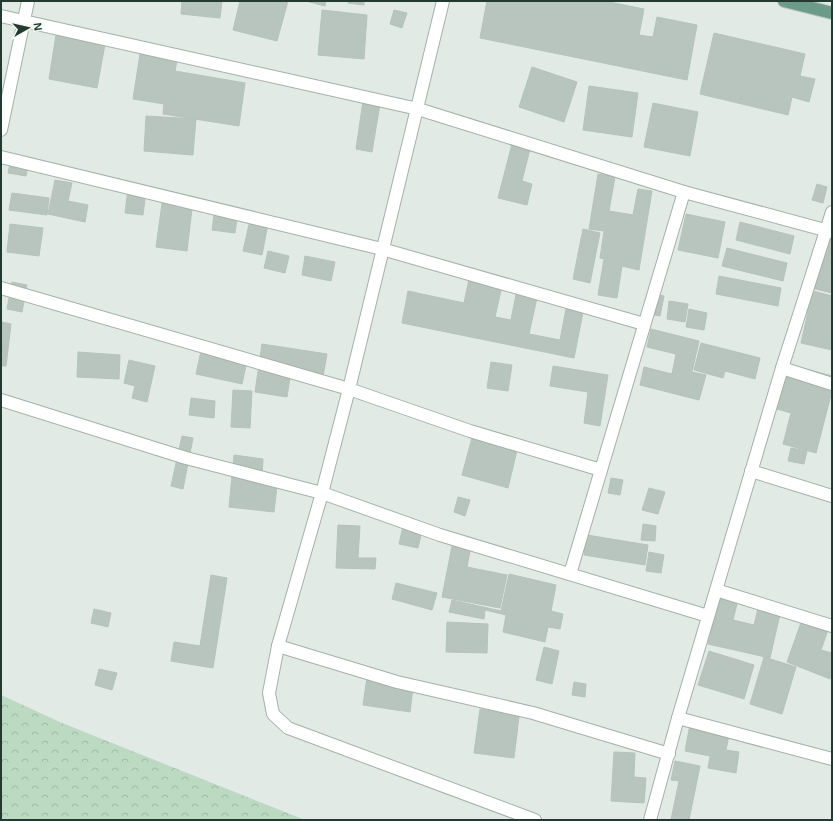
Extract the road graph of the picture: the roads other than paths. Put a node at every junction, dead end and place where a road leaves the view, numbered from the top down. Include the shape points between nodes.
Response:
1 (28, 1) edge
2 (444, 1) edge
3 (784, 1) edge
4 (832, 13) edge
5 (1, 16) edge
6 (23, 21) junction
7 (418, 108) junction
8 (1, 130) edge
9 (1, 157) edge
10 (684, 192) junction
11 (832, 212) edge
12 (829, 232) edge
13 (382, 249) junction
14 (1, 288) edge
15 (644, 324) junction
16 (782, 368) junction
17 (832, 384) edge
18 (349, 389) junction
19 (1, 400) edge
20 (601, 470) junction
21 (751, 471) junction
22 (322, 493) junction
23 (832, 496) edge
24 (570, 574) junction
25 (716, 590) junction
26 (708, 616) junction
27 (832, 626) edge
28 (278, 646) junction
29 (678, 718) junction
30 (669, 754) junction
31 (832, 759) edge
32 (535, 820) edge
33 (650, 820) edge

1 - 6 street
2 - 7 street
3 - 4 main road
5 - 6 street
6 - 7 street
6 - 8 street
7 - 10 street
7 - 13 street
9 - 13 street
10 - 12 street
10 - 15 street
11 - 12 street
12 - 16 street
13 - 15 street
13 - 18 street
14 - 18 street
15 - 20 street
16 - 17 street
16 - 21 street
18 - 20 street via 470,431
18 - 22 street
19 - 22 street via 186,458
20 - 24 street
21 - 23 street
21 - 25 street
22 - 24 street via 440,535
22 - 28 street
24 - 26 street
25 - 26 street
25 - 27 street
26 - 29 street
28 - 30 street via 397,682 533,713
28 - 32 street via 269,693 273,714 288,728
29 - 30 street
29 - 31 street
30 - 33 street

